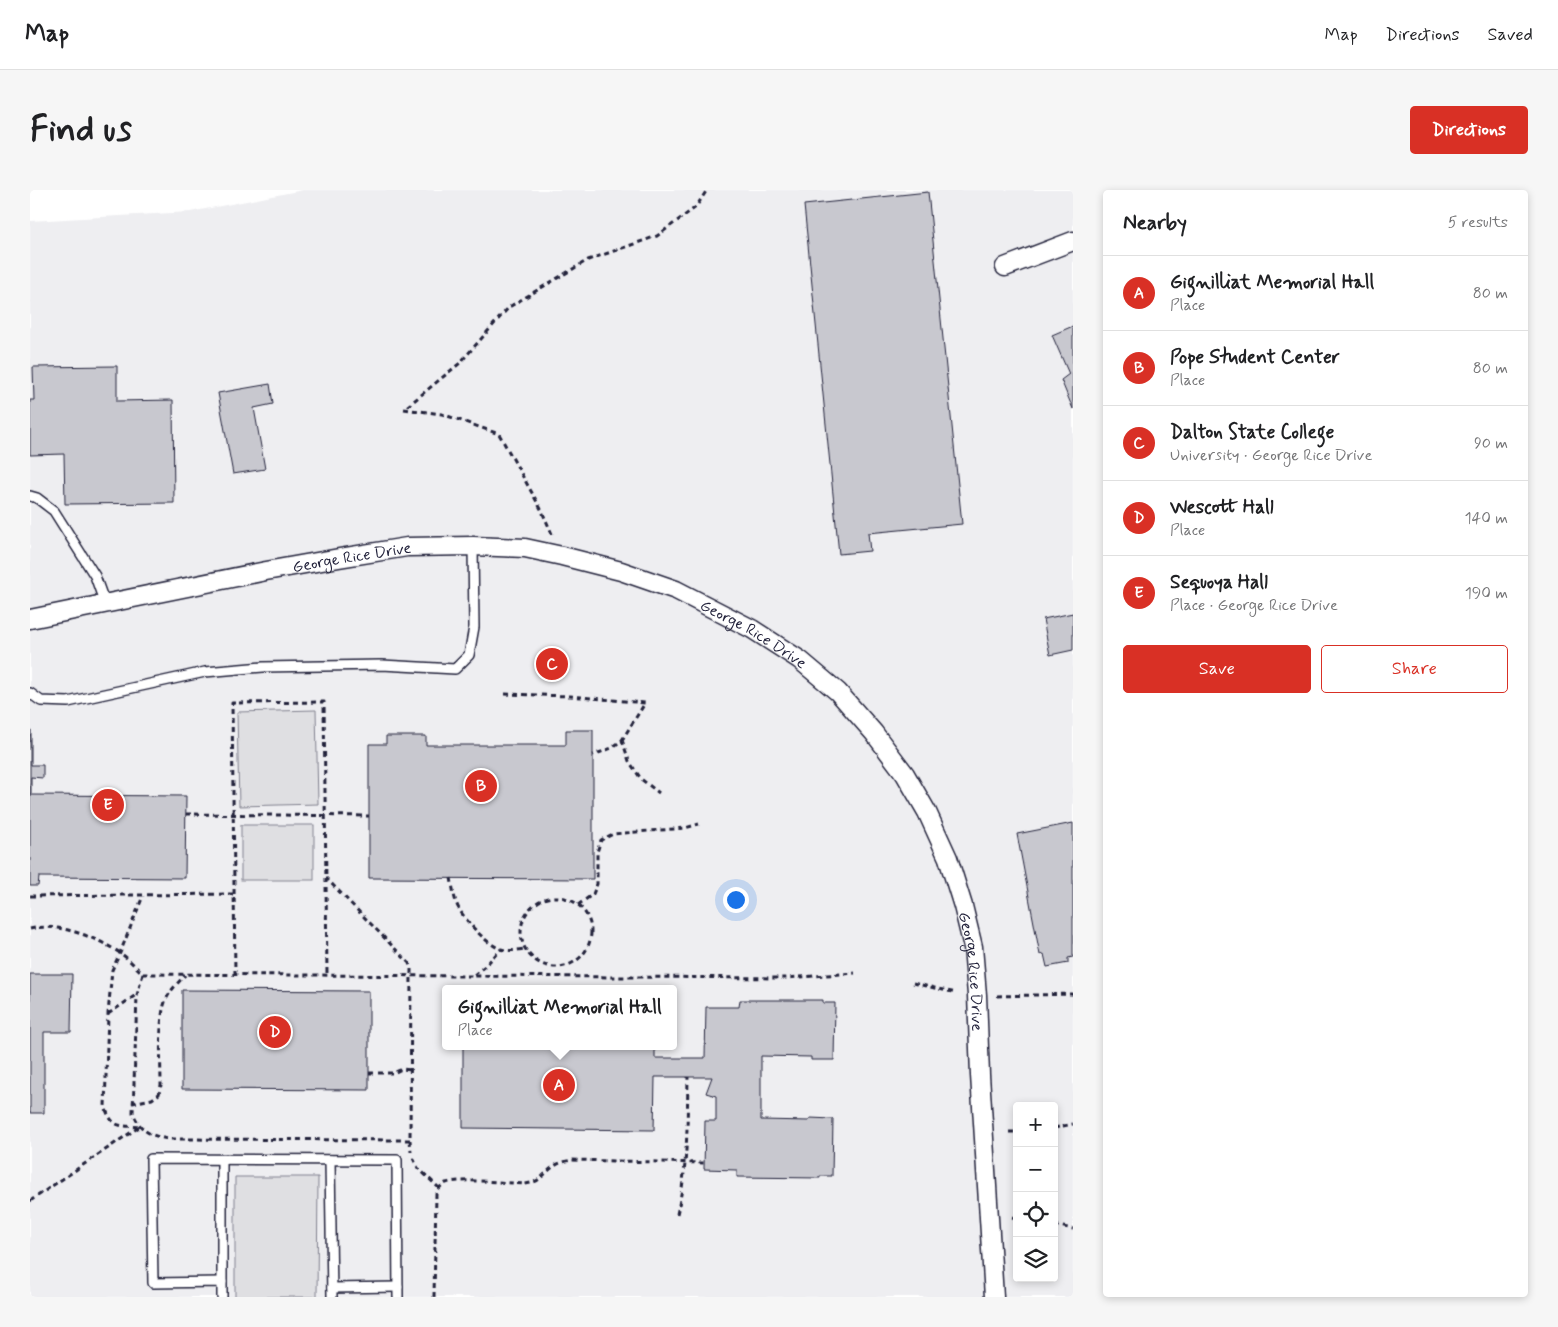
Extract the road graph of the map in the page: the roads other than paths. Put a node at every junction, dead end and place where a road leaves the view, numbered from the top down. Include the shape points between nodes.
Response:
1 (1073, 241) edge
2 (1005, 267) dead end
3 (30, 496) edge
4 (473, 546) junction
5 (105, 604) junction
6 (30, 619) edge
7 (30, 693) edge
8 (222, 1160) junction
9 (330, 1160) junction
10 (222, 1282) junction
11 (398, 1287) junction
12 (332, 1292) edge
13 (222, 1297) edge
14 (398, 1297) edge
15 (994, 1297) edge

1 - 2 street
3 - 5 lane via 54,511 95,576
4 - 5 street, George Rice Drive via 407,547 266,571
4 - 7 lane via 474,627 470,655 455,669 382,665 263,667 205,672 68,702 41,701
4 - 15 street, George Rice Drive via 525,548 621,571 676,590 752,629 800,660 838,692 874,732 905,774 948,858 973,947
5 - 6 street, George Rice Drive
8 - 9 lane
8 - 10 lane
8 - 10 lane via 150,1159 153,1283
9 - 11 lane via 397,1160
9 - 12 lane
10 - 13 lane
11 - 12 lane
11 - 14 lane

